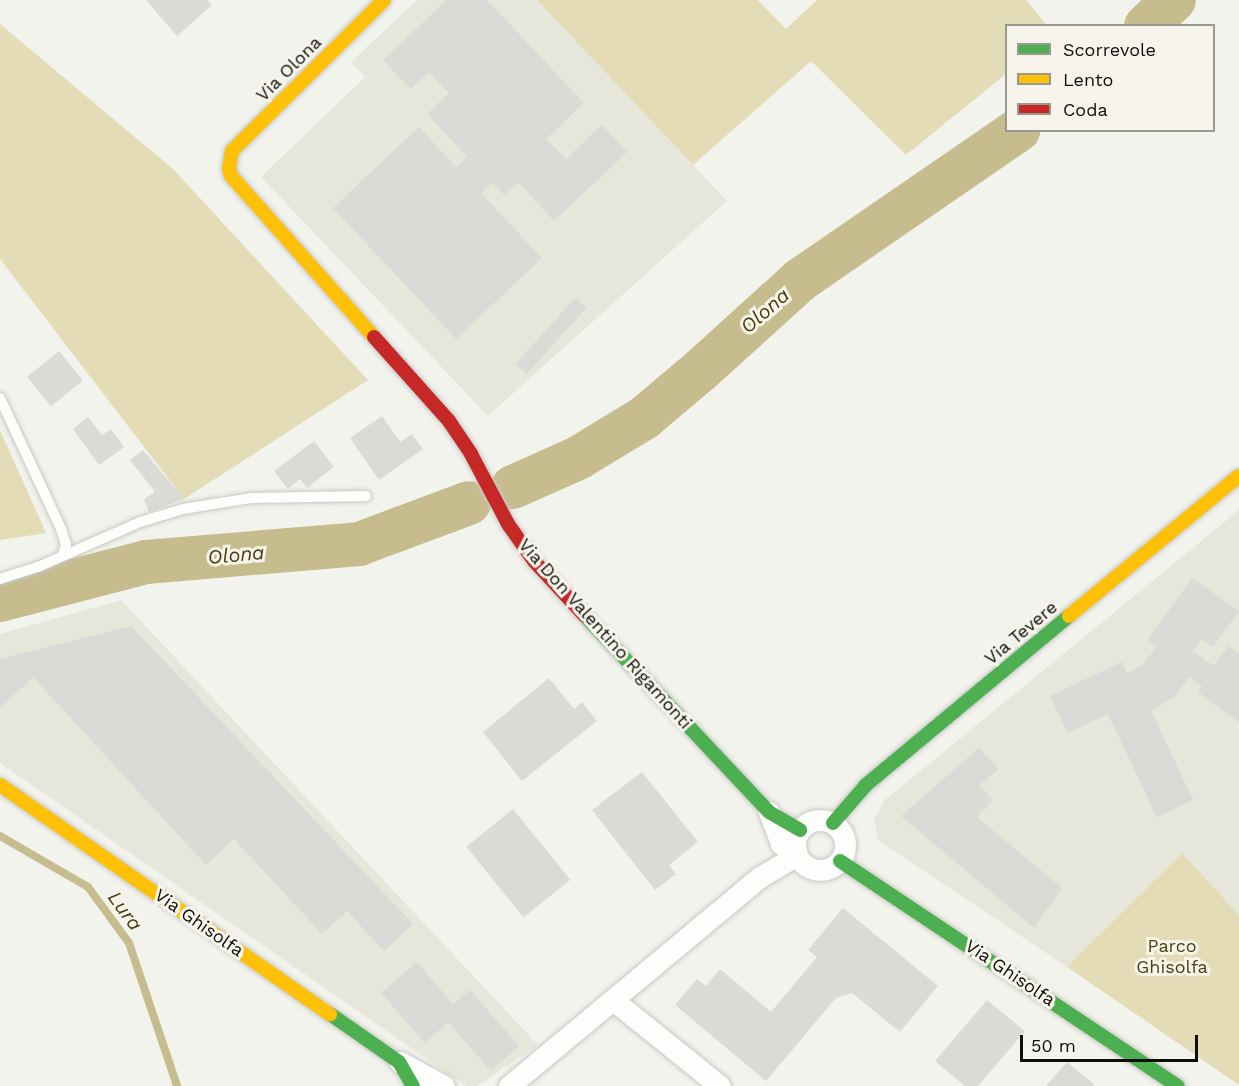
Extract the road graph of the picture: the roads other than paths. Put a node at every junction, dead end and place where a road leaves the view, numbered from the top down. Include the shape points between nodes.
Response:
1 (384, 0) edge
2 (229, 168) joint
3 (0, 398) edge
4 (1239, 476) edge
5 (366, 496) dead end
6 (63, 555) junction
7 (0, 579) edge
8 (0, 784) edge
9 (769, 812) joint
10 (833, 823) junction
11 (798, 845) junction
12 (840, 861) junction
13 (613, 1000) junction
14 (399, 1062) junction
15 (413, 1086) edge
16 (444, 1086) edge
17 (509, 1086) edge
18 (720, 1086) edge
19 (1178, 1086) edge

1 - 2 street, Via Olona via 232,151
2 - 9 street, Via Don Valentino Rigamonti via 236,183 449,421 508,524 534,561
3 - 6 lane via 62,529 66,544
4 - 10 street, Via Tevere via 871,780
5 - 6 lane via 221,501 140,522
6 - 7 lane
8 - 14 street, Via Ghisolfa
9 - 11 street, Via Don Valentino Rigamonti via 781,844
10 - 11 street via 811,821
10 - 12 street via 846,844
11 - 12 street via 808,867 826,870
11 - 13 street
12 - 19 street, Via Ghisolfa
13 - 17 street
13 - 18 street
14 - 15 street, Via Ghisolfa
14 - 16 street, Via Ghisolfa

